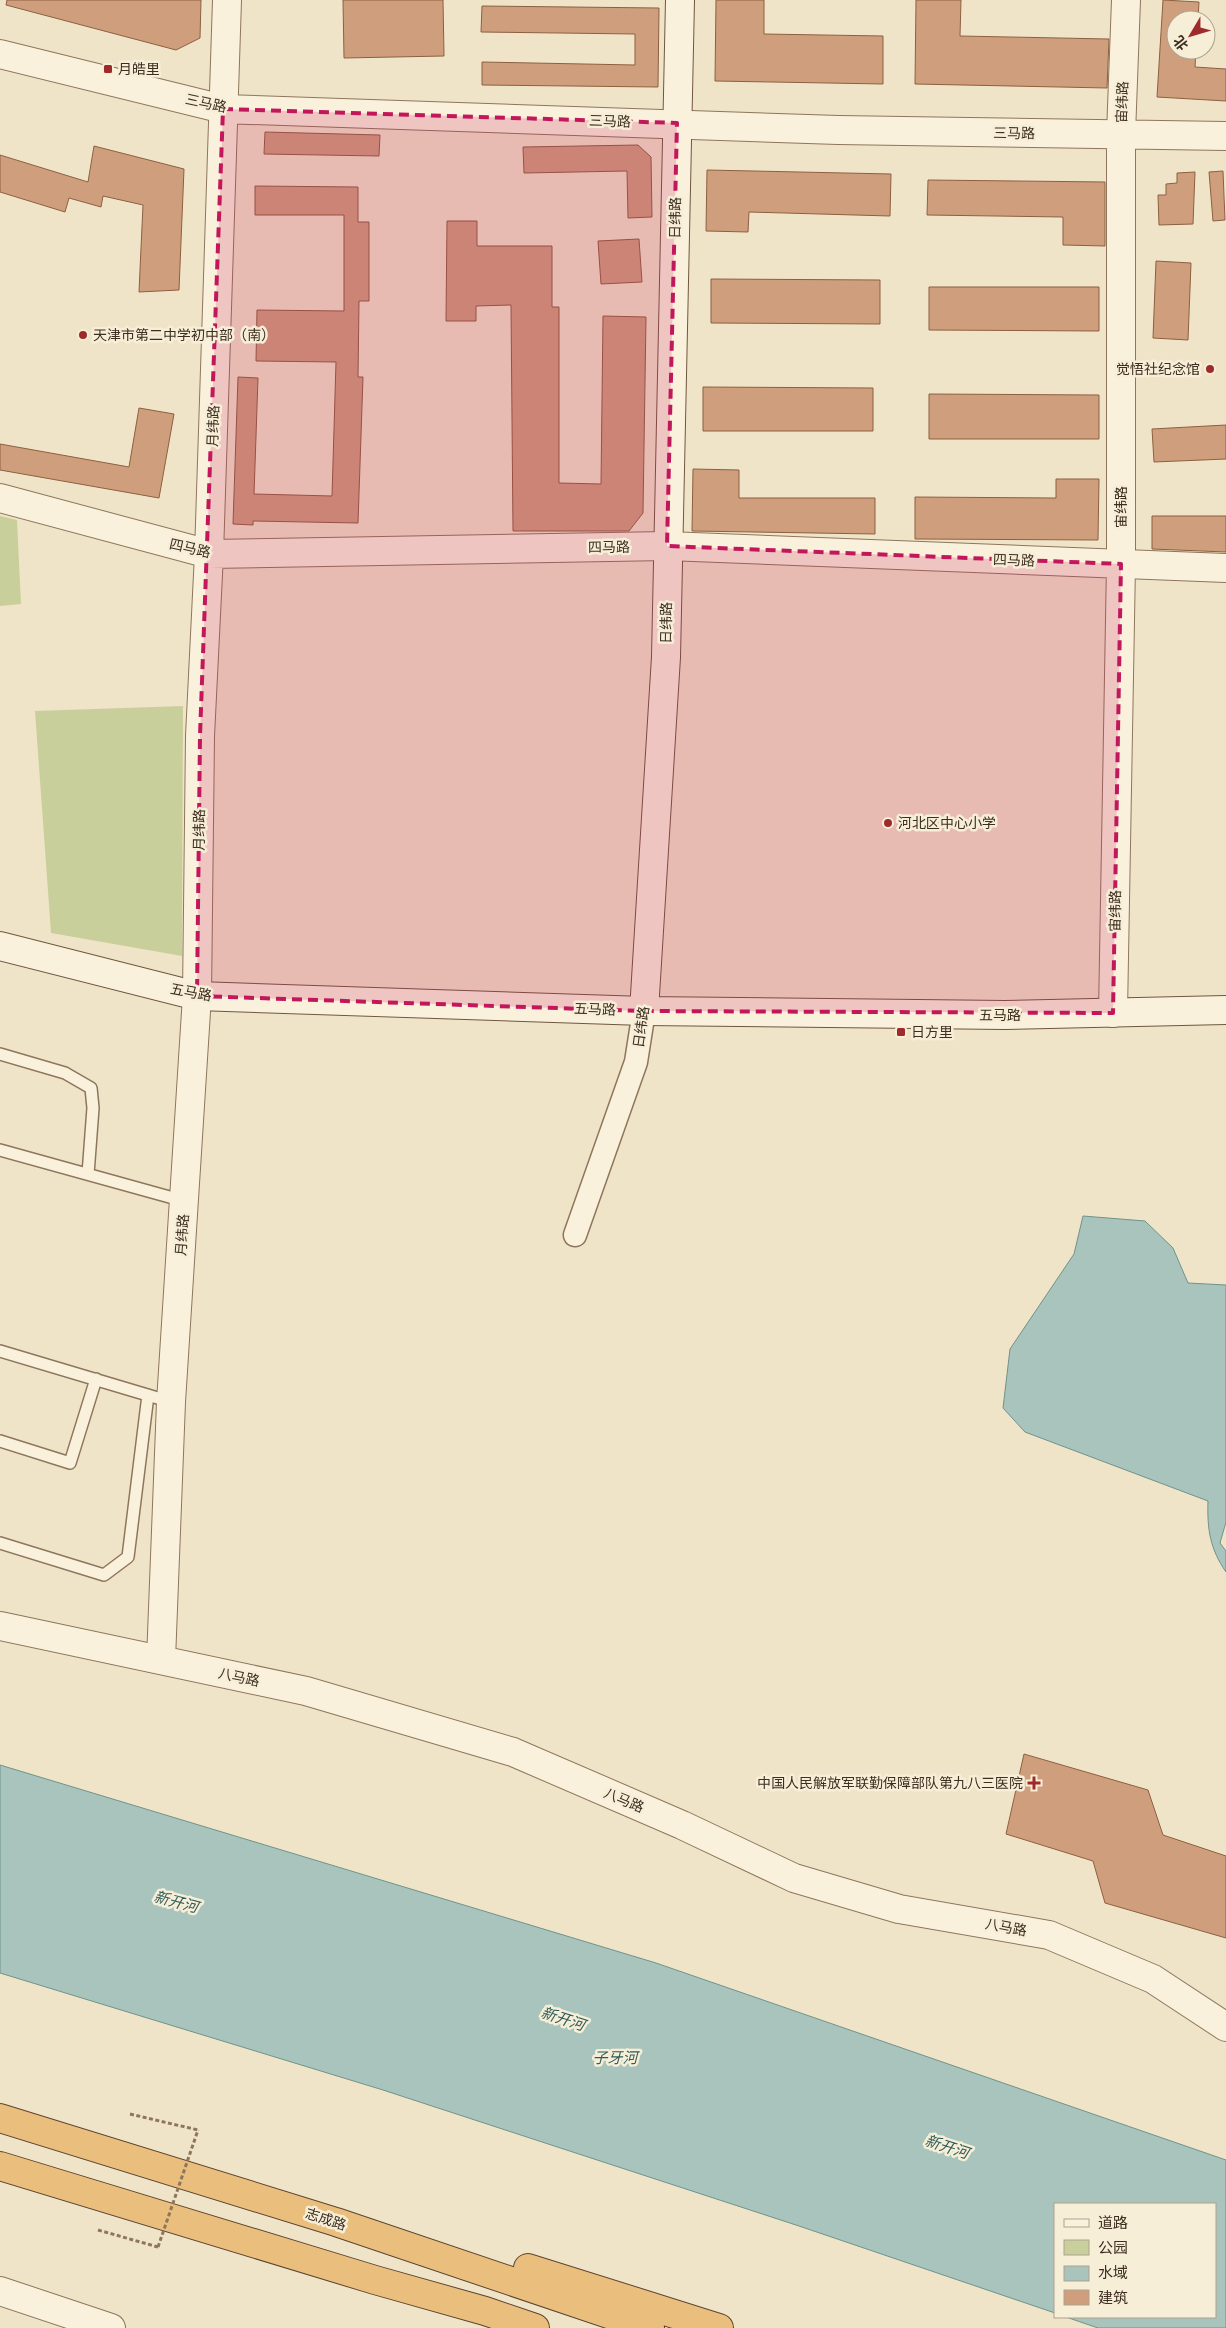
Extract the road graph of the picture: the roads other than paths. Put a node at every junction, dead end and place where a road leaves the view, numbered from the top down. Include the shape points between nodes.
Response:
1 (227, 0) edge
2 (680, 0) edge
3 (1126, 0) edge
4 (0, 54) edge
5 (223, 109) junction
6 (677, 123) junction
7 (1121, 134) junction
8 (1226, 136) edge
9 (0, 498) edge
10 (667, 546) junction
11 (209, 554) junction
12 (1121, 564) junction
13 (1226, 568) edge
14 (0, 946) edge
15 (197, 996) junction
16 (1226, 1010) edge
17 (644, 1011) junction
18 (1113, 1013) junction
19 (0, 1054) edge
20 (0, 1150) edge
21 (88, 1174) junction
22 (184, 1201) junction
23 (575, 1235) dead end
24 (0, 1351) edge
25 (96, 1379) junction
26 (160, 1398) junction
27 (0, 1441) edge
28 (0, 1543) edge
29 (0, 1626) edge
30 (160, 1660) junction
31 (1226, 2027) edge
32 (0, 2118) edge
33 (0, 2166) edge
34 (336, 2222) junction
35 (266, 2247) junction
36 (0, 2291) edge
37 (111, 2328) edge
38 (475, 2328) edge
39 (534, 2328) edge
40 (650, 2328) edge
41 (719, 2328) edge

1 - 5 street, 月纬路
2 - 6 street, 日纬路
3 - 7 street, 宙纬路
4 - 5 street, 三马路
5 - 6 street, 三马路
5 - 11 street, 月纬路
6 - 7 street, 三马路 via 838,130
6 - 10 street, 日纬路
7 - 8 street, 三马路
7 - 12 street, 宙纬路
9 - 11 street, 四马路
10 - 11 street, 四马路
10 - 12 street, 四马路
10 - 17 street, 日纬路 via 666,657
11 - 15 street, 月纬路 via 200,736
12 - 13 street, 四马路
12 - 18 street, 宙纬路
14 - 15 street, 五马路
15 - 17 street, 五马路
15 - 22 street, 月纬路
16 - 18 street, 五马路
17 - 18 street, 五马路 via 1005,1016
17 - 23 street, 日纬路 via 636,1062
19 - 21 lane via 65,1073 91,1088 93,1108
20 - 21 lane
21 - 22 lane
22 - 26 street, 月纬路
24 - 25 lane
25 - 26 lane
25 - 27 lane via 70,1463
26 - 28 lane via 128,1557 104,1575
26 - 30 street, 月纬路
29 - 30 street, 八马路
30 - 31 street, 八马路 via 306,1691 513,1752 682,1825 794,1878 899,1909 1049,1935 1153,1979
32 - 34 highway, 志成路
33 - 35 highway
34 - 40 highway, 志成路
34 - 41 highway via 463,2248
35 - 38 highway
35 - 39 highway
36 - 37 street

